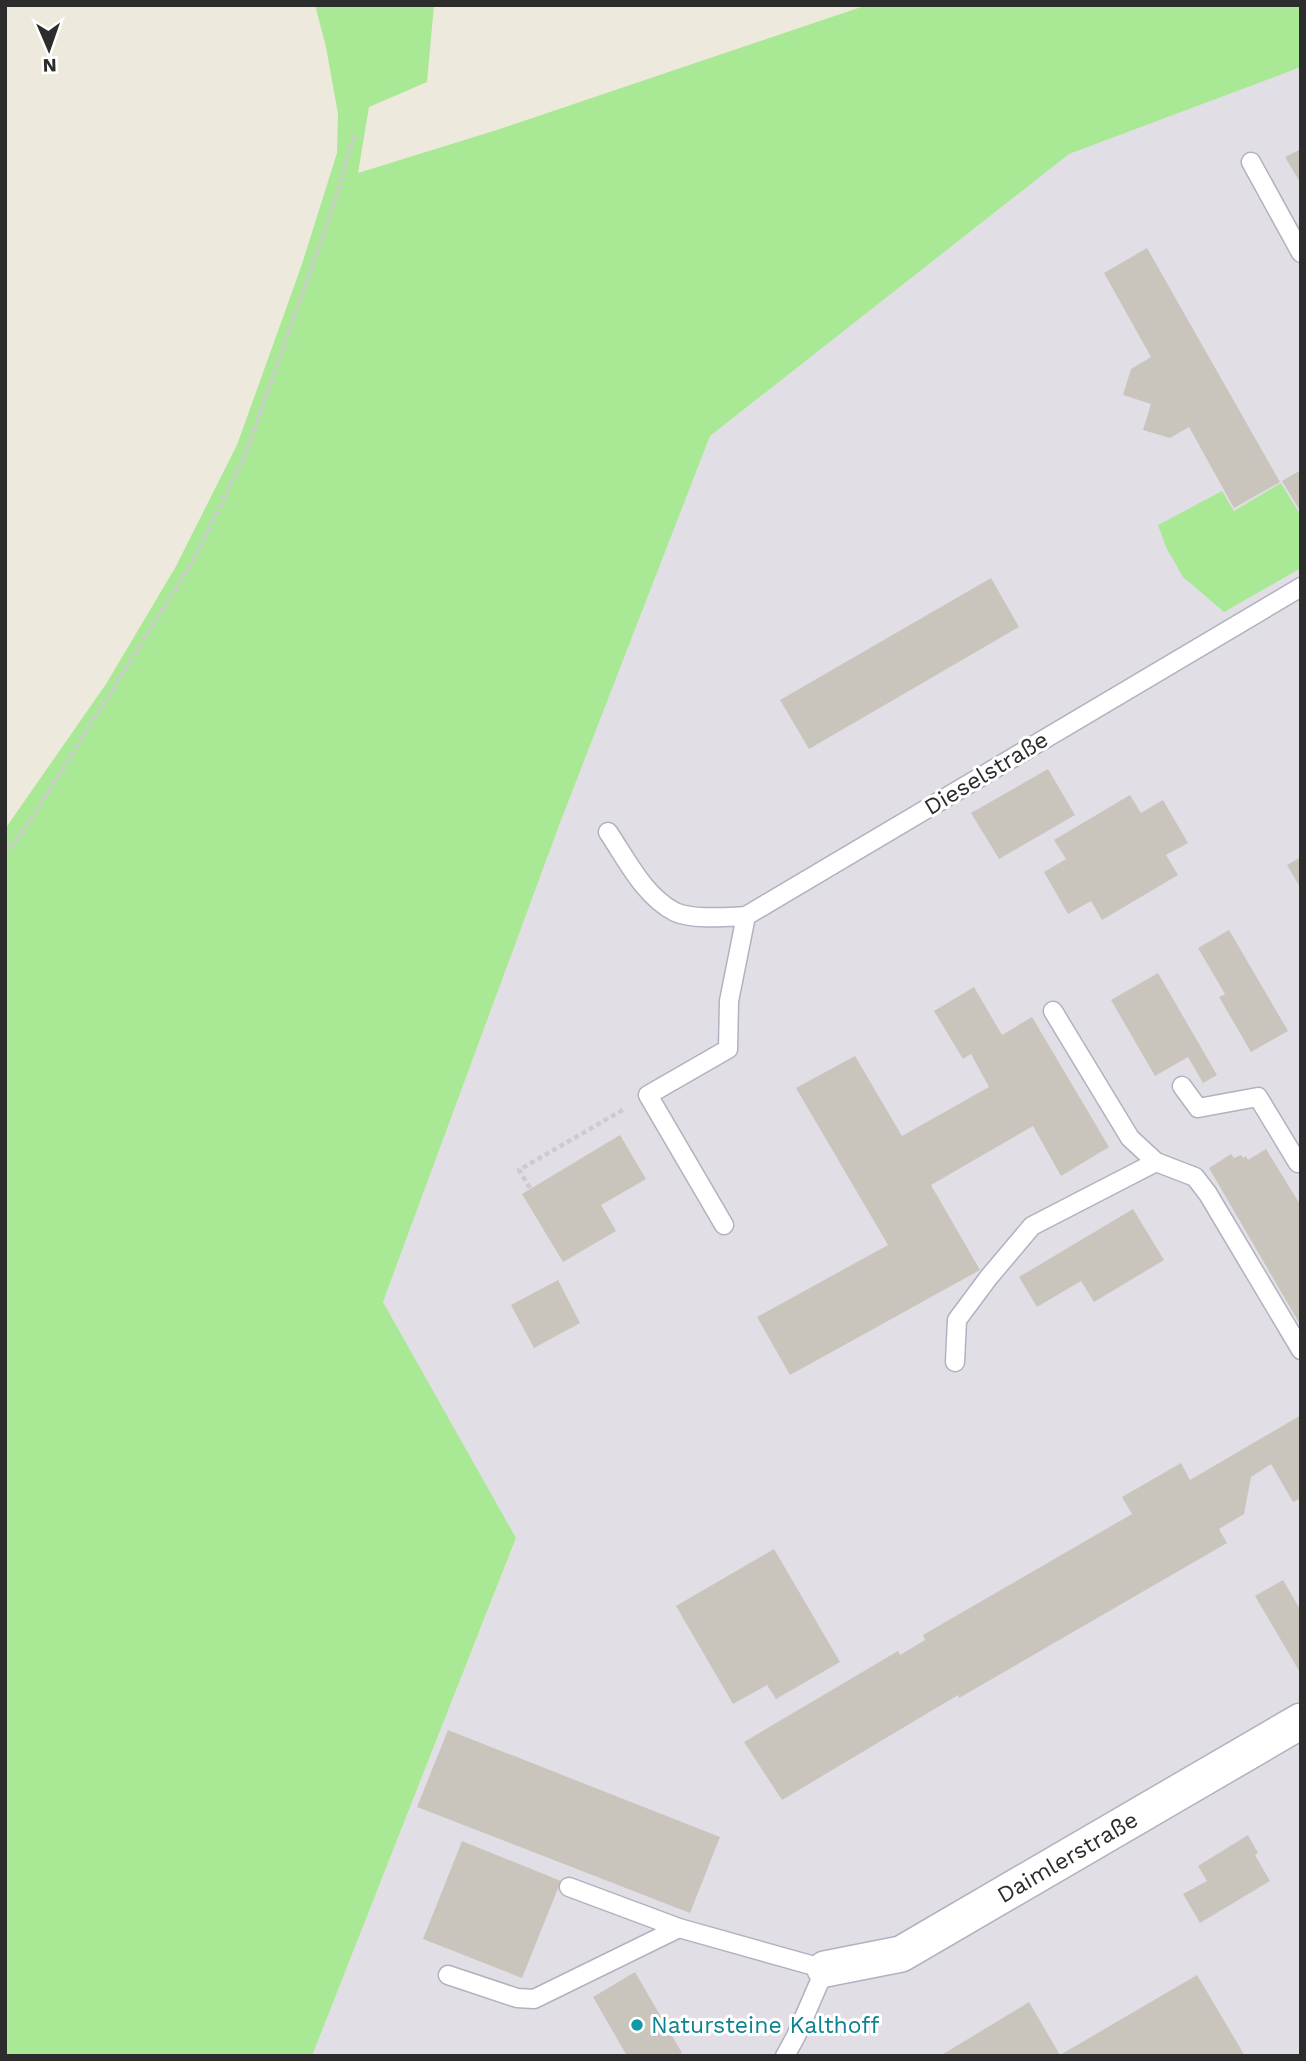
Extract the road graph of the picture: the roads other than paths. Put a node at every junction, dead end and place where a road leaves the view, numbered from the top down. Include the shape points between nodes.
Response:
1 (1251, 162) dead end
2 (1301, 253) edge
3 (1301, 587) edge
4 (608, 832) dead end
5 (746, 916) junction
6 (1052, 1011) dead end
7 (1182, 1086) dead end
8 (1156, 1162) junction
9 (1301, 1162) edge
10 (724, 1224) dead end
11 (1301, 1350) edge
12 (955, 1362) dead end
13 (1301, 1721) edge
14 (569, 1887) dead end
15 (679, 1928) junction
16 (825, 1969) junction
17 (448, 1975) dead end
18 (785, 2056) edge

1 - 2 lane
3 - 5 lane, Dieselstraße
4 - 5 lane via 649,892 676,912 712,918
5 - 10 lane via 729,1001 728,1049 648,1095
6 - 8 lane via 1130,1138
7 - 9 lane via 1198,1108 1258,1097
8 - 11 lane via 1195,1177 1202,1186
8 - 12 lane via 1032,1226 957,1320
13 - 16 street, Daimlerstraße via 901,1954
14 - 15 lane
15 - 16 lane
15 - 17 lane via 534,1999 517,1998
16 - 18 lane

